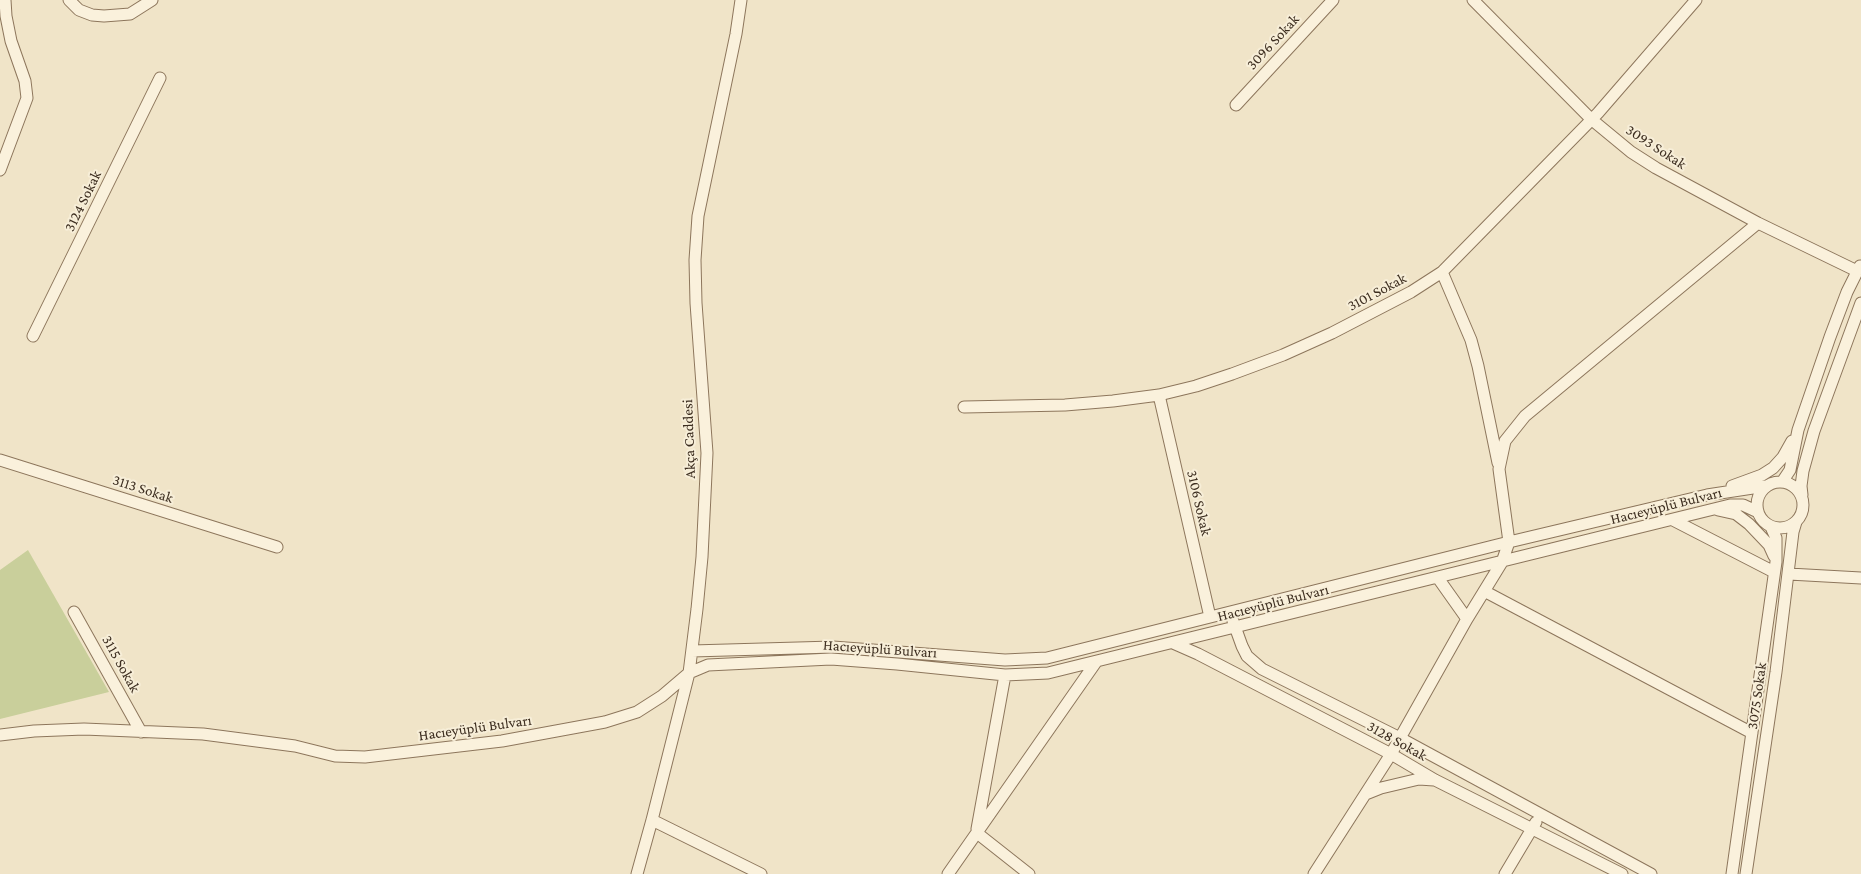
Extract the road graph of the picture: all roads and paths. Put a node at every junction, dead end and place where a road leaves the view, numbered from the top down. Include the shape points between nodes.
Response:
1 (5, 0) edge
2 (70, 0) edge
3 (152, 0) edge
4 (741, 0) edge
5 (1333, 0) edge
6 (1473, 0) edge
7 (1696, 0) edge
8 (160, 78) dead end
9 (1236, 105) dead end
10 (1591, 119) junction
11 (0, 170) edge
12 (1758, 223) junction
13 (1859, 268) edge
14 (1442, 272) junction
15 (1861, 303) edge
16 (33, 336) dead end
17 (1159, 395) junction
18 (964, 407) dead end
19 (1798, 430) junction
20 (0, 460) edge
21 (1499, 469) junction
22 (1782, 482) junction
23 (1766, 486) junction
24 (1708, 495) junction
25 (1802, 495) junction
26 (1707, 511) junction
27 (1758, 512) junction
28 (1673, 520) junction
29 (1796, 522) junction
30 (1771, 527) junction
31 (1510, 542) junction
32 (278, 547) dead end
33 (1502, 562) junction
34 (1775, 567) junction
35 (1789, 574) junction
36 (1438, 578) junction
37 (1861, 578) edge
38 (1484, 591) junction
39 (74, 612) dead end
40 (1230, 613) junction
41 (1210, 618) junction
42 (1467, 619) junction
43 (1168, 627) junction
44 (1235, 628) junction
45 (1172, 643) junction
46 (833, 647) junction
47 (692, 650) junction
48 (832, 659) junction
49 (1096, 662) junction
50 (688, 672) junction
51 (1005, 675) junction
52 (141, 732) junction
53 (1752, 733) junction
54 (0, 735) edge
55 (1400, 738) junction
56 (1391, 754) junction
57 (1435, 780) junction
58 (1366, 794) junction
59 (1540, 814) junction
60 (652, 820) junction
61 (1532, 828) junction
62 (977, 833) junction
63 (1734, 855) junction
64 (1747, 872) edge
65 (1651, 873) edge
66 (637, 874) edge
67 (761, 874) edge
68 (948, 874) edge
69 (1028, 874) edge
70 (1314, 874) edge
71 (1505, 874) edge
72 (1622, 874) edge
73 (1726, 874) edge
74 (1732, 874) edge

1 - 11 street via 11,41 25,81 27,98
2 - 3 street via 80,10 104,16 130,14
4 - 47 street, Akça Caddesi via 698,216 696,242 696,303 707,453 702,557
5 - 9 street, 3096 Sokak
6 - 10 street, 3093 Sokak
7 - 10 street, 3101 Sokak
8 - 16 street, 3124 Sokak
10 - 12 street, 3093 Sokak via 1650,164
10 - 14 street, 3101 Sokak
12 - 13 street, 3093 Sokak
12 - 21 street via 1525,416 1505,441
13 - 19 street via 1830,337
14 - 17 street, 3101 Sokak via 1372,313 1283,355
14 - 21 street via 1473,349
15 - 25 street via 1814,431 1803,470
17 - 18 street, 3101 Sokak via 1065,405
17 - 41 street, 3106 Sokak
19 - 22 street via 1790,470
19 - 24 street via 1773,468
20 - 32 street, 3113 Sokak
21 - 31 street
22 - 23 street
22 - 25 street via 1793,486
23 - 24 street, Hacıeyüplü Bulvarı
23 - 27 street via 1758,498
24 - 31 street, Hacıeyüplü Bulvarı
25 - 29 street via 1803,510
26 - 27 street, Hacıeyüplü Bulvarı via 1734,504
26 - 28 street, Hacıeyüplü Bulvarı
26 - 34 street via 1724,510 1741,517 1769,545
27 - 30 street
28 - 33 street, Hacıeyüplü Bulvarı
28 - 34 street
29 - 30 street via 1785,528
29 - 35 street, 3075 Sokak
30 - 34 street, 3075 Sokak via 1776,542
31 - 33 street
31 - 40 street, Hacıeyüplü Bulvarı
33 - 36 street, Hacıeyüplü Bulvarı
33 - 38 street
34 - 53 street, 3075 Sokak
35 - 37 street
35 - 64 street, 3075 Sokak
36 - 42 street
36 - 44 street, Hacıeyüplü Bulvarı
38 - 42 street
38 - 53 street
39 - 52 street, 3115 Sokak
40 - 41 street, Hacıeyüplü Bulvarı
40 - 44 street, 3128 Sokak
41 - 43 street, Hacıeyüplü Bulvarı
42 - 55 street
43 - 45 street
43 - 46 street, Hacıeyüplü Bulvarı via 1032,660
44 - 45 street, Hacıeyüplü Bulvarı
44 - 55 street, 3128 Sokak via 1254,663
45 - 49 street, Hacıeyüplü Bulvarı
45 - 56 street, 3128 Sokak
46 - 47 street, Hacıeyüplü Bulvarı
46 - 48 street
47 - 50 street, Akça Caddesi
48 - 50 street, Hacıeyüplü Bulvarı via 726,663
48 - 51 street, Hacıeyüplü Bulvarı
49 - 51 street, Hacıeyüplü Bulvarı via 1048,673
49 - 62 street
50 - 52 street, Hacıeyüplü Bulvarı via 654,702 637,712 605,722 502,741 392,755 335,756 295,746 203,734
50 - 60 street, Akça Caddesi
51 - 62 street
52 - 54 street, Hacıeyüplü Bulvarı via 84,729
53 - 63 street, 3075 Sokak
55 - 56 street
55 - 59 street, 3128 Sokak
56 - 57 street, 3128 Sokak
56 - 58 street
57 - 58 street via 1419,779
57 - 61 street, 3128 Sokak
58 - 70 street
59 - 61 street
59 - 65 street, 3128 Sokak
60 - 66 street, Akça Caddesi
60 - 67 street
61 - 71 street
61 - 72 street, 3128 Sokak
62 - 68 street
62 - 69 street
63 - 73 street
63 - 74 street, 3075 Sokak

